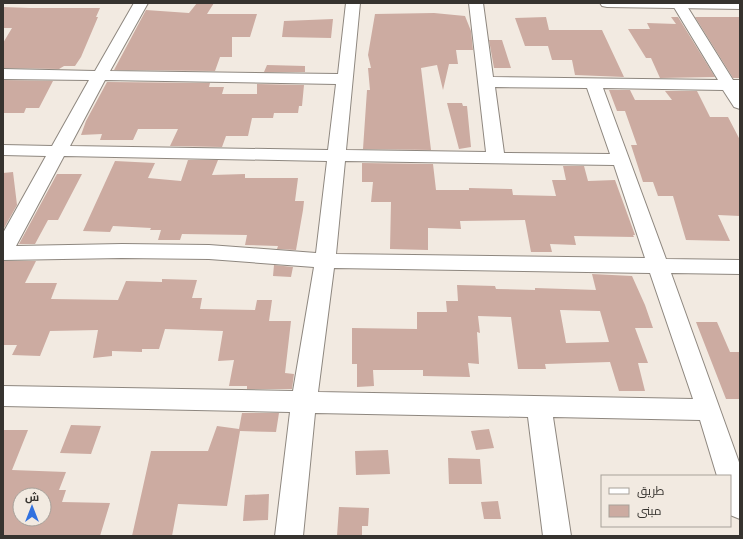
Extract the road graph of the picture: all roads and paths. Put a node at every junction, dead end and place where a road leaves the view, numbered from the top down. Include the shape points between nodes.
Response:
1 (141, 3) edge
2 (354, 3) edge
3 (476, 3) edge
4 (607, 3) edge
5 (679, 4) edge
6 (740, 5) edge
7 (3, 74) edge
8 (100, 75) junction
9 (345, 79) junction
10 (487, 82) junction
11 (594, 84) junction
12 (734, 85) edge
13 (740, 104) edge
14 (3, 150) edge
15 (58, 150) junction
16 (337, 155) junction
17 (496, 158) junction
18 (621, 160) junction
19 (3, 252) edge
20 (325, 261) junction
21 (658, 266) junction
22 (740, 267) edge
23 (3, 396) edge
24 (304, 403) junction
25 (539, 406) junction
26 (709, 410) junction
27 (730, 475) edge
28 (731, 478) edge
29 (740, 506) edge
30 (289, 536) edge
31 (557, 536) edge

1 - 8 street
2 - 9 street
3 - 10 street
4 - 5 main road
5 - 6 main road
5 - 12 street
7 - 8 street
8 - 9 street
8 - 15 street
9 - 16 street
10 - 11 street
10 - 17 street
11 - 12 street
11 - 18 street
12 - 13 street
14 - 15 street
15 - 16 street
15 - 19 street
16 - 17 street
16 - 20 street
17 - 18 street
18 - 21 street
19 - 20 street via 209,252
20 - 21 street
20 - 24 street
21 - 22 street
21 - 26 street
23 - 24 street
24 - 25 street
24 - 30 street
25 - 26 street
25 - 31 street
26 - 27 street
28 - 29 street

